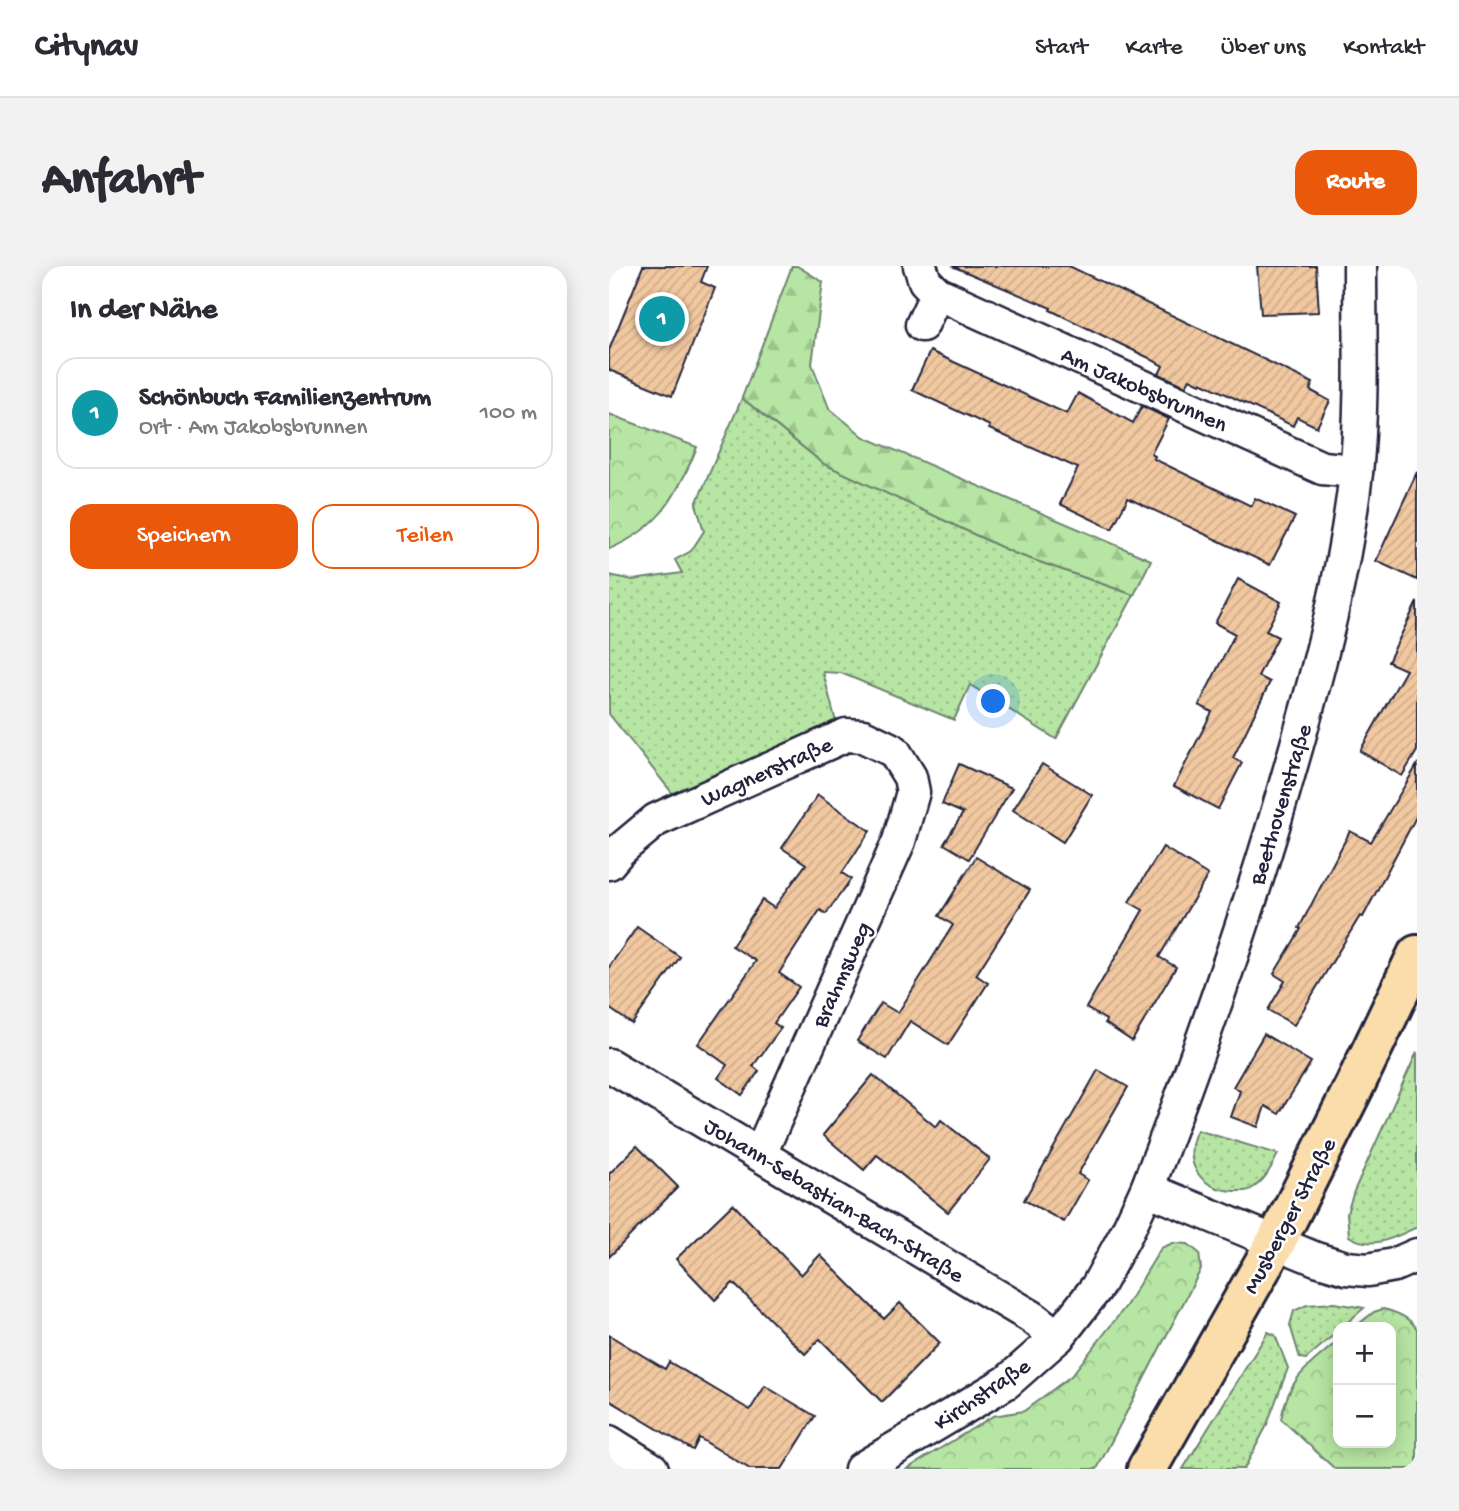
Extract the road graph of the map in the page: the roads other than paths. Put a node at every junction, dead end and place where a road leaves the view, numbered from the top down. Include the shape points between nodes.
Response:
1 (920, 266) edge
2 (1360, 266) edge
3 (937, 293) junction
4 (922, 325) dead end
5 (1356, 471) junction
6 (913, 792) joint
7 (609, 863) edge
8 (1417, 955) edge
9 (609, 1065) edge
10 (760, 1154) junction
11 (1147, 1189) junction
12 (1276, 1242) junction
13 (1417, 1255) edge
14 (1058, 1337) junction
15 (609, 1442) edge
16 (652, 1469) edge
17 (861, 1469) edge
18 (1147, 1469) edge

1 - 3 street via 925,281
2 - 5 street, Beethovenstraße
3 - 4 street
3 - 5 street, Am Jakobsbrunnen via 1322,468
5 - 11 street, Beethovenstraße via 1347,536 1314,687 1263,866
6 - 7 street, Wagnerstraße via 910,777 894,751 863,736 846,735 656,820
6 - 10 street, Brahmsweg via 899,841
8 - 12 main road, Musberger Straße
9 - 10 street, Johann-Sebastian-Bach-Straße
10 - 14 street, Johann-Sebastian-Bach-Straße
11 - 12 street
11 - 14 street, Kirchstraße via 1097,1287
12 - 13 street via 1346,1268 1368,1270
12 - 18 main road, Musberger Straße
14 - 17 street, Kirchstraße via 1007,1382
15 - 16 street

